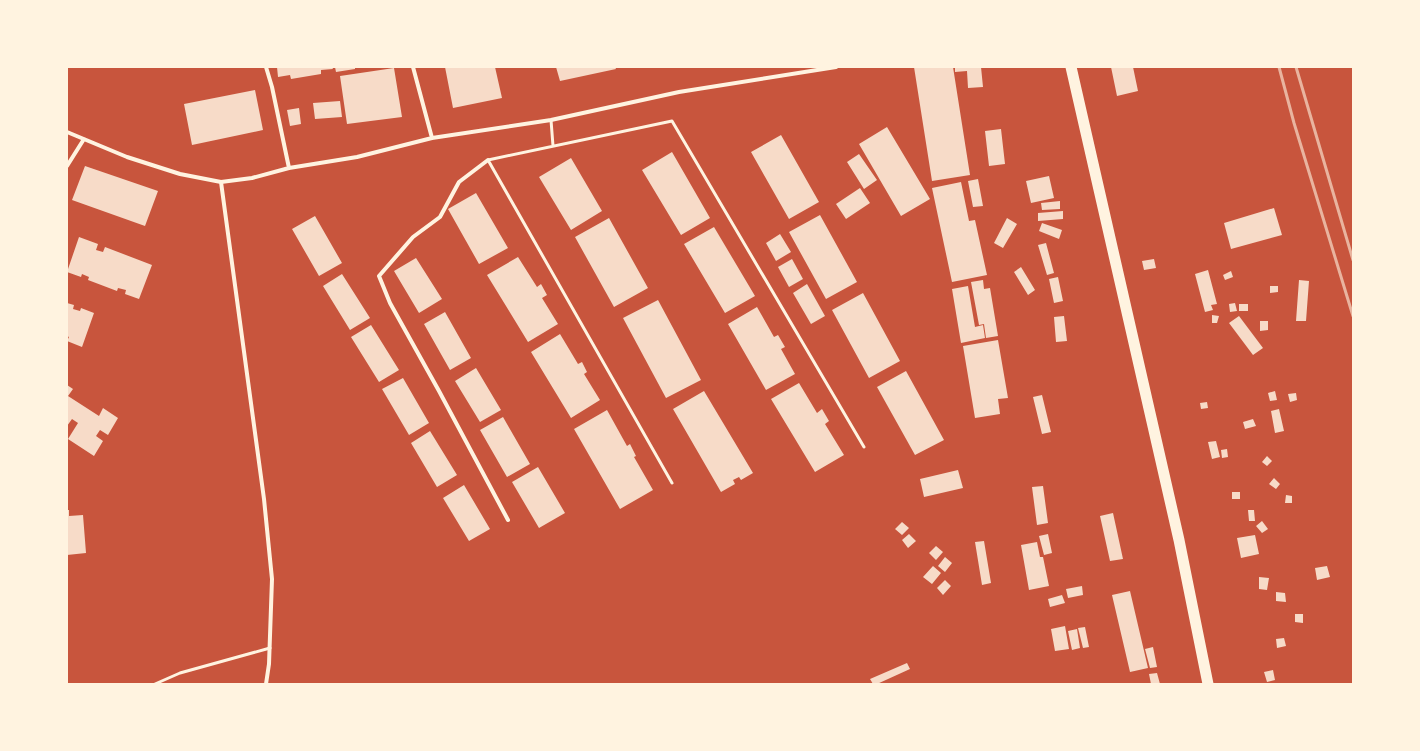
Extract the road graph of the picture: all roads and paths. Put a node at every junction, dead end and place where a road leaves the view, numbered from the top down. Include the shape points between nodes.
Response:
1 (266, 67) edge
2 (413, 67) edge
3 (836, 67) edge
4 (1071, 67) edge
5 (551, 120) junction
6 (67, 132) edge
7 (432, 138) junction
8 (84, 139) junction
9 (553, 146) junction
10 (488, 160) junction
11 (67, 166) edge
12 (289, 168) junction
13 (221, 182) junction
14 (864, 447) dead end
15 (672, 483) dead end
16 (508, 520) dead end
17 (270, 648) junction
18 (155, 684) edge
19 (266, 684) edge
20 (1208, 684) edge

1 - 12 street
2 - 7 street
3 - 5 street via 679,92
4 - 20 highway via 1179,540
5 - 7 street
5 - 9 lane
6 - 8 street
7 - 12 street via 357,157
8 - 11 street
8 - 13 street via 127,157 180,174
9 - 10 lane
9 - 14 lane via 672,121
10 - 15 lane
10 - 16 street via 459,182 440,217 413,237 379,276 390,303
12 - 13 street via 252,178
13 - 17 street via 264,499 272,579
17 - 18 lane via 180,673
17 - 19 street

